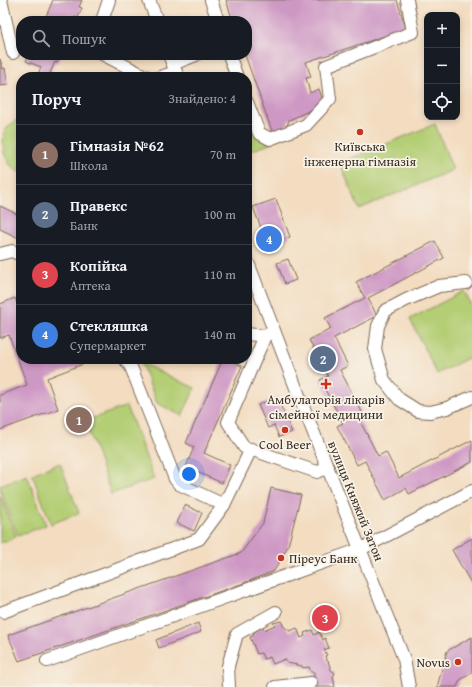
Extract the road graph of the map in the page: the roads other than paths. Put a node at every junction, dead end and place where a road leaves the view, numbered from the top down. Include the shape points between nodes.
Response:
1 (1, 0) edge
2 (109, 0) edge
3 (149, 0) edge
4 (211, 0) edge
5 (406, 0) edge
6 (104, 16) edge
7 (155, 16) edge
8 (216, 16) edge
9 (13, 53) dead end
10 (114, 60) edge
11 (187, 60) edge
12 (231, 60) edge
13 (174, 67) edge
14 (137, 72) edge
15 (236, 72) edge
16 (252, 115) edge
17 (16, 253) edge
18 (0, 254) edge
19 (252, 276) edge
20 (466, 283) dead end
21 (252, 334) edge
22 (270, 334) junction
23 (129, 364) edge
24 (472, 397) edge
25 (251, 449) junction
26 (328, 467) junction
27 (472, 491) edge
28 (224, 505) junction
29 (360, 549) junction
30 (3, 612) dead end
31 (276, 612) dead end
32 (48, 661) dead end
33 (312, 683) dead end
34 (229, 687) edge
35 (275, 687) edge
36 (409, 687) edge

1 - 9 street
2 - 6 street
3 - 7 street
4 - 8 street
5 - 16 street via 413,32 326,66 330,99 306,125 270,139 259,133
10 - 14 street
11 - 13 street
12 - 15 street
17 - 18 street via 12,251
19 - 22 street, вулиця Княжий Затон
20 - 24 street via 439,286 385,311 378,326 374,349 384,380 399,399 418,411 430,412 447,408
21 - 22 street
22 - 25 street via 228,422 244,447
22 - 26 street, вулиця Княжий Затон
23 - 28 street via 175,479 179,484
25 - 26 street via 317,472
25 - 28 street
26 - 29 street, вулиця Княжий Затон
27 - 29 street
28 - 30 street via 199,539
29 - 32 street
29 - 36 street, вулиця Княжий Затон via 404,659
31 - 34 street via 237,634 228,666
33 - 35 street

